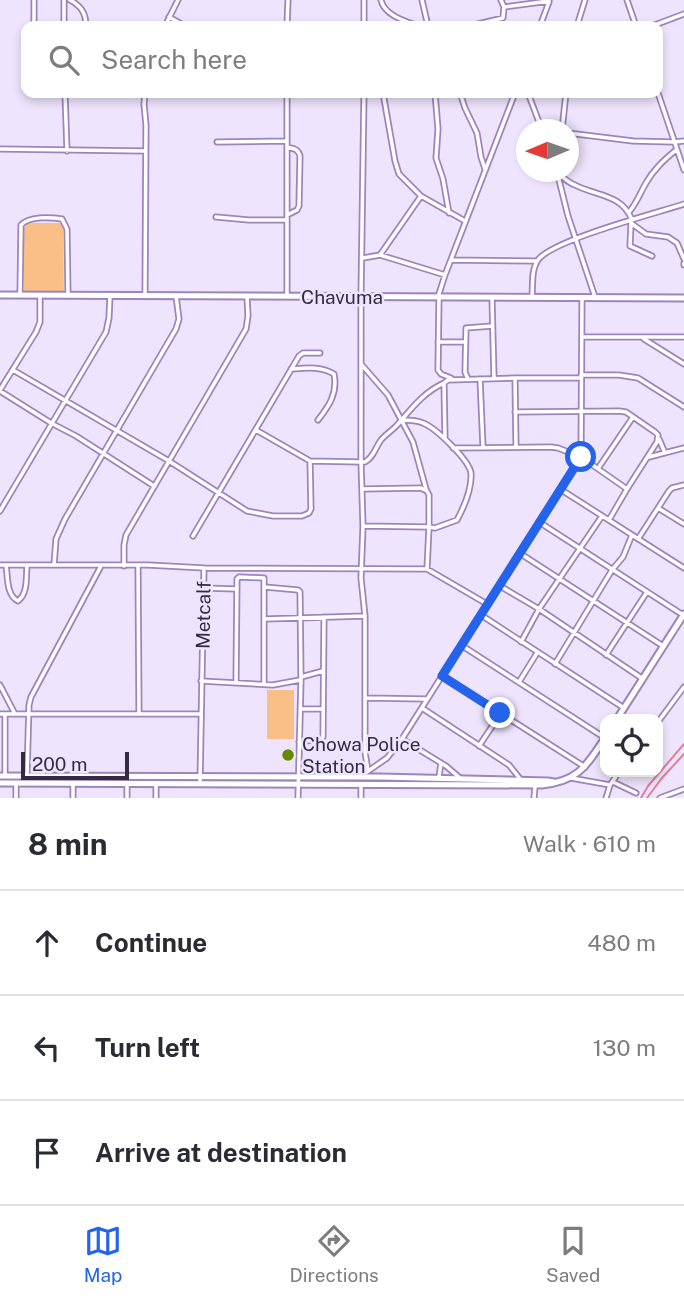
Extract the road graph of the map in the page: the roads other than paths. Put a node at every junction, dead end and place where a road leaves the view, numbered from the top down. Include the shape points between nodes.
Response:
1 (34, 0) edge
2 (64, 0) edge
3 (70, 0) edge
4 (178, 0) edge
5 (288, 0) edge
6 (364, 0) edge
7 (381, 0) edge
8 (422, 0) edge
9 (501, 0) edge
10 (584, 0) edge
11 (627, 0) edge
12 (549, 1) edge
13 (504, 7) junction
14 (684, 14) edge
15 (169, 17) junction
16 (34, 21) edge
17 (64, 21) edge
18 (86, 21) edge
19 (167, 21) edge
20 (176, 21) edge
21 (288, 21) edge
22 (364, 21) edge
23 (407, 21) edge
24 (427, 21) edge
25 (491, 21) edge
26 (542, 21) edge
27 (578, 21) edge
28 (634, 21) edge
29 (663, 22) edge
30 (65, 98) edge
31 (145, 98) edge
32 (287, 98) edge
33 (364, 98) edge
34 (384, 98) edge
35 (435, 98) edge
36 (462, 98) edge
37 (513, 98) edge
38 (530, 98) edge
39 (565, 98) edge
40 (660, 98) edge
41 (538, 119) edge
42 (563, 119) edge
43 (579, 134) edge
44 (287, 141) junction
45 (684, 141) edge
46 (217, 142) dead end
47 (674, 142) junction
48 (287, 147) junction
49 (0, 149) edge
50 (676, 150) junction
51 (67, 151) junction
52 (146, 151) junction
53 (485, 169) junction
54 (684, 170) edge
55 (560, 182) edge
56 (571, 182) edge
57 (421, 196) junction
58 (684, 204) edge
59 (629, 212) junction
60 (449, 213) junction
61 (216, 217) dead end
62 (287, 218) junction
63 (465, 221) junction
64 (631, 221) junction
65 (575, 239) junction
66 (380, 255) junction
67 (652, 257) dead end
68 (362, 258) junction
69 (451, 260) junction
70 (537, 261) junction
71 (684, 262) edge
72 (445, 275) junction
73 (0, 295) edge
74 (20, 295) junction
75 (40, 295) junction
76 (68, 295) junction
77 (110, 295) junction
78 (145, 296) junction
79 (176, 296) junction
80 (247, 296) junction
81 (288, 296) junction
82 (361, 296) junction
83 (492, 296) junction
84 (438, 297) junction
85 (532, 297) junction
86 (582, 298) junction
87 (595, 298) junction
88 (684, 298) edge
89 (492, 326) junction
90 (582, 337) junction
91 (684, 337) edge
92 (642, 338) junction
93 (438, 342) junction
94 (465, 342) junction
95 (320, 353) dead end
96 (361, 364) junction
97 (684, 364) edge
98 (13, 369) junction
99 (291, 369) junction
100 (515, 377) junction
101 (581, 377) junction
102 (453, 379) junction
103 (468, 379) junction
104 (480, 379) junction
105 (494, 379) junction
106 (444, 383) junction
107 (2, 384) edge
108 (0, 391) edge
109 (66, 401) junction
110 (684, 407) edge
111 (582, 411) junction
112 (515, 412) junction
113 (633, 417) junction
114 (318, 420) dead end
115 (401, 420) junction
116 (51, 423) junction
117 (256, 430) junction
118 (116, 431) junction
119 (658, 438) junction
120 (445, 440) junction
121 (483, 447) junction
122 (516, 447) junction
123 (453, 448) junction
124 (684, 448) edge
125 (103, 452) junction
126 (665, 453) junction
127 (581, 457) junction
128 (648, 457) junction
129 (169, 461) junction
130 (310, 461) junction
131 (361, 462) junction
132 (599, 468) junction
133 (684, 485) edge
134 (154, 486) junction
135 (362, 489) junction
136 (560, 489) junction
137 (627, 489) junction
138 (427, 491) junction
139 (218, 494) junction
140 (658, 508) junction
141 (0, 510) edge
142 (602, 516) junction
143 (609, 520) junction
144 (539, 522) junction
145 (684, 524) edge
146 (363, 526) junction
147 (429, 527) junction
148 (632, 535) junction
149 (193, 536) dead end
150 (638, 539) junction
151 (580, 550) junction
152 (520, 554) junction
153 (0, 565) edge
154 (6, 565) junction
155 (27, 565) junction
156 (54, 565) junction
157 (138, 565) junction
158 (101, 566) junction
159 (124, 566) junction
160 (204, 568) junction
161 (248, 568) junction
162 (362, 568) junction
163 (684, 568) edge
164 (427, 569) junction
165 (612, 570) junction
166 (249, 577) junction
167 (559, 579) junction
168 (499, 586) junction
169 (265, 587) junction
170 (204, 588) junction
171 (237, 589) junction
172 (647, 592) junction
173 (593, 601) junction
174 (487, 604) junction
175 (539, 609) junction
176 (684, 614) edge
177 (481, 615) junction
178 (365, 616) junction
179 (324, 617) junction
180 (265, 618) junction
181 (300, 618) junction
182 (627, 624) junction
183 (574, 633) junction
184 (521, 642) junction
185 (461, 645) junction
186 (663, 646) junction
187 (537, 653) junction
188 (606, 655) junction
189 (555, 664) junction
190 (323, 671) junction
191 (442, 676) junction
192 (301, 679) junction
193 (643, 679) junction
194 (201, 681) junction
195 (236, 682) junction
196 (519, 682) junction
197 (264, 684) junction
198 (0, 685) edge
199 (684, 687) edge
200 (366, 698) junction
201 (427, 699) junction
202 (422, 708) junction
203 (624, 708) junction
204 (300, 709) junction
205 (323, 709) junction
206 (500, 713) junction
207 (3, 714) edge
208 (15, 714) junction
209 (139, 714) junction
210 (201, 714) junction
211 (620, 714) edge
212 (29, 715) junction
213 (663, 715) edge
214 (600, 735) edge
215 (402, 739) junction
216 (299, 742) junction
217 (479, 746) junction
218 (600, 746) edge
219 (441, 763) junction
220 (585, 768) junction
221 (368, 771) junction
222 (2, 776) edge
223 (27, 776) junction
224 (299, 776) junction
225 (361, 777) junction
226 (439, 777) junction
227 (616, 777) edge
228 (460, 778) junction
229 (571, 778) junction
230 (200, 779) junction
231 (521, 780) junction
232 (554, 782) junction
233 (0, 783) edge
234 (16, 783) junction
235 (73, 783) junction
236 (127, 783) junction
237 (156, 783) junction
238 (612, 783) junction
239 (299, 784) junction
240 (361, 784) junction
241 (536, 785) junction
242 (684, 789) edge
243 (636, 793) dead end
244 (16, 798) edge
245 (73, 798) edge
246 (127, 798) edge
247 (156, 798) edge
248 (298, 798) edge
249 (361, 798) edge
250 (534, 798) edge
251 (606, 798) edge
252 (660, 798) edge

1 - 16 street
2 - 17 street
3 - 18 street
4 - 15 street
5 - 21 street
6 - 22 street
7 - 23 street via 382,6
8 - 24 street
9 - 13 street
10 - 27 street
11 - 28 street
12 - 13 street
12 - 26 street
13 - 25 street via 503,18
14 - 29 street
15 - 19 street
15 - 20 street
30 - 51 street
31 - 52 street
32 - 44 street
33 - 68 street
34 - 57 street via 397,168
35 - 60 street via 436,158
36 - 53 street via 477,132
37 - 53 street
38 - 41 street
39 - 42 street
40 - 47 street
43 - 47 street
44 - 46 street
44 - 48 street
45 - 47 street
47 - 50 street
48 - 62 street
48 - 62 street via 299,151 300,156 299,206
49 - 51 street
50 - 54 street
50 - 59 street via 655,169
51 - 52 street
52 - 78 street
53 - 63 street
55 - 65 street
56 - 59 street via 606,195
57 - 60 street
57 - 66 street
58 - 64 street
59 - 64 street
60 - 63 street
61 - 62 street
62 - 81 street
63 - 69 street
64 - 65 street
64 - 67 street via 629,247
64 - 71 street via 646,234 669,237 677,243
65 - 70 street
65 - 87 street
66 - 68 street
66 - 72 street
68 - 82 street
69 - 70 street
69 - 72 street
70 - 85 street
72 - 84 street
73 - 74 street, Chavuma
74 - 75 street, Chavuma
74 - 76 street via 21,225 30,219 57,218 67,229
75 - 76 street, Chavuma
75 - 98 street via 40,322
76 - 77 street, Chavuma
77 - 78 street, Chavuma
77 - 109 street via 106,332
78 - 79 street, Chavuma
79 - 80 street, Chavuma
79 - 118 street via 176,329
80 - 81 street, Chavuma
80 - 129 street via 246,329
81 - 82 street, Chavuma
82 - 84 street, Chavuma
82 - 96 street
83 - 84 street, Chavuma
83 - 85 street, Chavuma
83 - 89 street
84 - 93 street
85 - 86 street, Chavuma
86 - 87 street, Chavuma
86 - 90 street
87 - 88 street, Chavuma
89 - 94 street via 466,328
89 - 105 street
90 - 92 street
90 - 101 street
91 - 92 street
92 - 97 street
93 - 94 street
93 - 102 street via 438,370
94 - 103 street
95 - 99 street via 301,354
96 - 115 street via 388,395
96 - 131 street
98 - 107 street
98 - 109 street
99 - 114 street via 334,374 333,397
99 - 117 street
100 - 101 street
100 - 105 street
100 - 112 street
101 - 110 street via 638,378
101 - 111 street
102 - 103 street
102 - 106 street
103 - 104 street
104 - 105 street
104 - 121 street
106 - 115 street via 421,397
106 - 120 street
107 - 108 street
108 - 116 street
109 - 116 street
109 - 118 street
111 - 112 street
111 - 113 street via 619,411
111 - 127 street
112 - 122 street
113 - 119 street
113 - 132 street
115 - 120 street via 422,422
115 - 131 street via 380,440 370,459
115 - 138 street via 413,442
116 - 125 street
116 - 141 street
117 - 130 street
117 - 139 street
118 - 125 street
118 - 129 street
119 - 126 street
119 - 128 street
120 - 123 street
121 - 122 street
121 - 123 street
122 - 127 street via 558,448
123 - 147 street via 471,472 465,504 457,520
124 - 126 street
125 - 134 street
125 - 156 street via 58,532
126 - 128 street
127 - 132 street
127 - 136 street
128 - 137 street
129 - 134 street
129 - 139 street
130 - 131 street
130 - 139 street via 311,509 302,516 257,514
131 - 135 street
132 - 137 street
133 - 140 street via 672,488
134 - 159 street via 127,535
135 - 138 street
135 - 146 street
136 - 142 street
136 - 144 street
137 - 143 street
138 - 147 street
139 - 149 street
140 - 145 street
140 - 150 street
142 - 143 street
142 - 151 street
143 - 148 street
144 - 151 street
144 - 152 street
146 - 147 street
146 - 162 street
147 - 164 street
148 - 150 street
148 - 165 street
150 - 163 street
151 - 165 street
151 - 167 street
152 - 167 street
152 - 168 street
153 - 154 street, Metcalf
154 - 155 street, Metcalf
154 - 155 street via 10,593 18,601
155 - 156 street, Metcalf
156 - 158 street, Metcalf
157 - 159 street, Metcalf
157 - 160 street, Metcalf
157 - 209 street
158 - 159 street, Metcalf
158 - 212 street via 35,688
160 - 161 street
160 - 170 street, Metcalf
161 - 162 street
161 - 166 street
162 - 164 street
162 - 178 street
164 - 174 street
165 - 172 street
165 - 173 street
166 - 169 street via 264,578
166 - 171 street via 237,578
167 - 173 street
167 - 175 street
168 - 174 street
168 - 175 street
169 - 180 street
169 - 181 street via 299,591
170 - 171 street
170 - 194 street, Metcalf
171 - 195 street
172 - 176 street
172 - 182 street
173 - 182 street
173 - 183 street
174 - 177 street
175 - 183 street
175 - 184 street
176 - 186 street
177 - 184 street
177 - 185 street
178 - 179 street
178 - 200 street
179 - 181 street
179 - 190 street
180 - 181 street
180 - 197 street
181 - 192 street
182 - 186 street
182 - 188 street
183 - 188 street
183 - 189 street
184 - 187 street
185 - 191 street
185 - 196 street
186 - 193 street
187 - 189 street
187 - 196 street
188 - 193 street
189 - 203 street
190 - 192 street
190 - 205 street
191 - 201 street
191 - 206 street
192 - 197 street
192 - 204 street
193 - 203 street
194 - 195 street
194 - 210 street, Metcalf
195 - 197 street
196 - 214 street
198 - 208 street
199 - 213 street
200 - 201 street
200 - 221 street
201 - 202 street
202 - 215 street
202 - 217 street
203 - 211 street
204 - 205 street
204 - 216 street
205 - 216 street via 322,738
206 - 217 street
206 - 220 street
207 - 208 street
207 - 222 street
208 - 212 street
209 - 210 street
209 - 212 street
210 - 230 street, Metcalf
212 - 223 street
215 - 219 street
215 - 221 street via 387,758
216 - 224 street
217 - 231 street via 509,765
218 - 220 street
219 - 226 street
219 - 228 street
220 - 229 street
221 - 225 street
222 - 223 street
223 - 230 street
224 - 225 street
224 - 230 street
224 - 239 street
225 - 226 street
225 - 240 street
226 - 228 street
227 - 238 street
228 - 231 street
229 - 232 street
229 - 238 street
230 - 237 street
230 - 239 street
231 - 232 street
232 - 241 street
233 - 234 street
234 - 235 street
234 - 244 street
235 - 236 street
235 - 245 street
236 - 237 street
236 - 246 street
237 - 247 street
238 - 243 street
238 - 251 street
239 - 240 street
239 - 248 street
240 - 241 street
240 - 249 street
241 - 250 street
242 - 252 street

